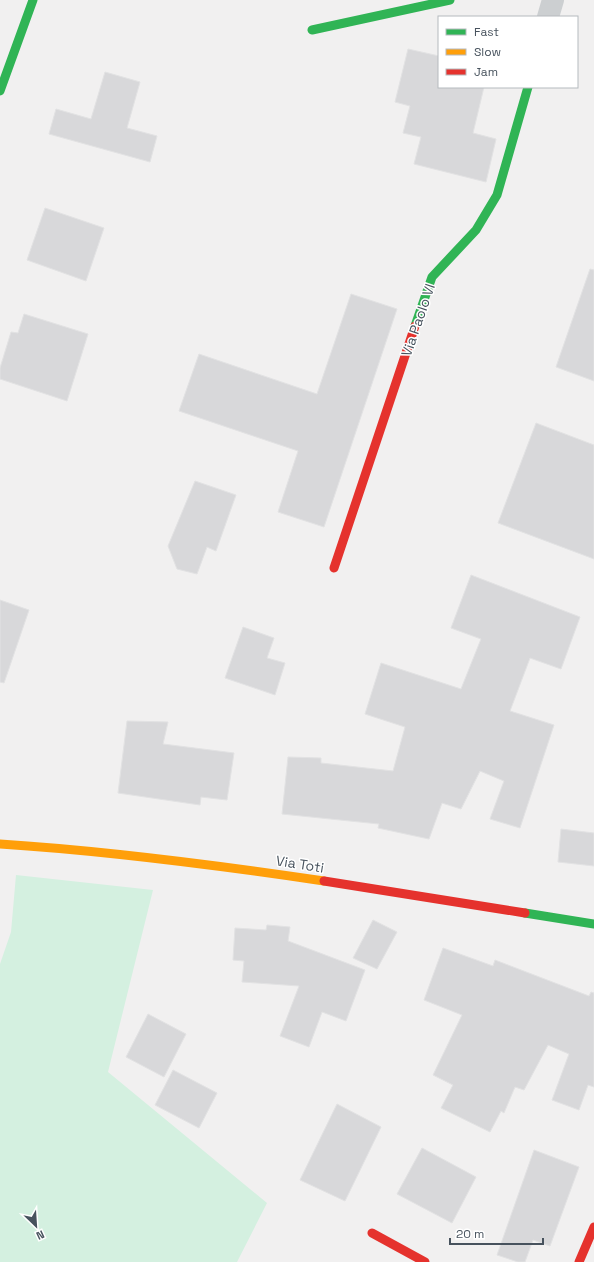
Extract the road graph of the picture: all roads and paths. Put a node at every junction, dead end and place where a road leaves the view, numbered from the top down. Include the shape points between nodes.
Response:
1 (33, 0) edge
2 (450, 0) edge
3 (553, 0) edge
4 (548, 16) edge
5 (312, 30) dead end
6 (528, 88) edge
7 (0, 91) edge
8 (334, 568) dead end
9 (0, 844) edge
10 (594, 924) edge
11 (594, 1227) edge
12 (372, 1233) dead end
13 (425, 1262) edge
14 (579, 1262) edge

1 - 7 street
2 - 5 street
3 - 4 street
6 - 8 street, Via Paolo VI via 497,195 476,230 432,277
9 - 10 street, Via Toti via 160,857
11 - 14 street
12 - 13 street

